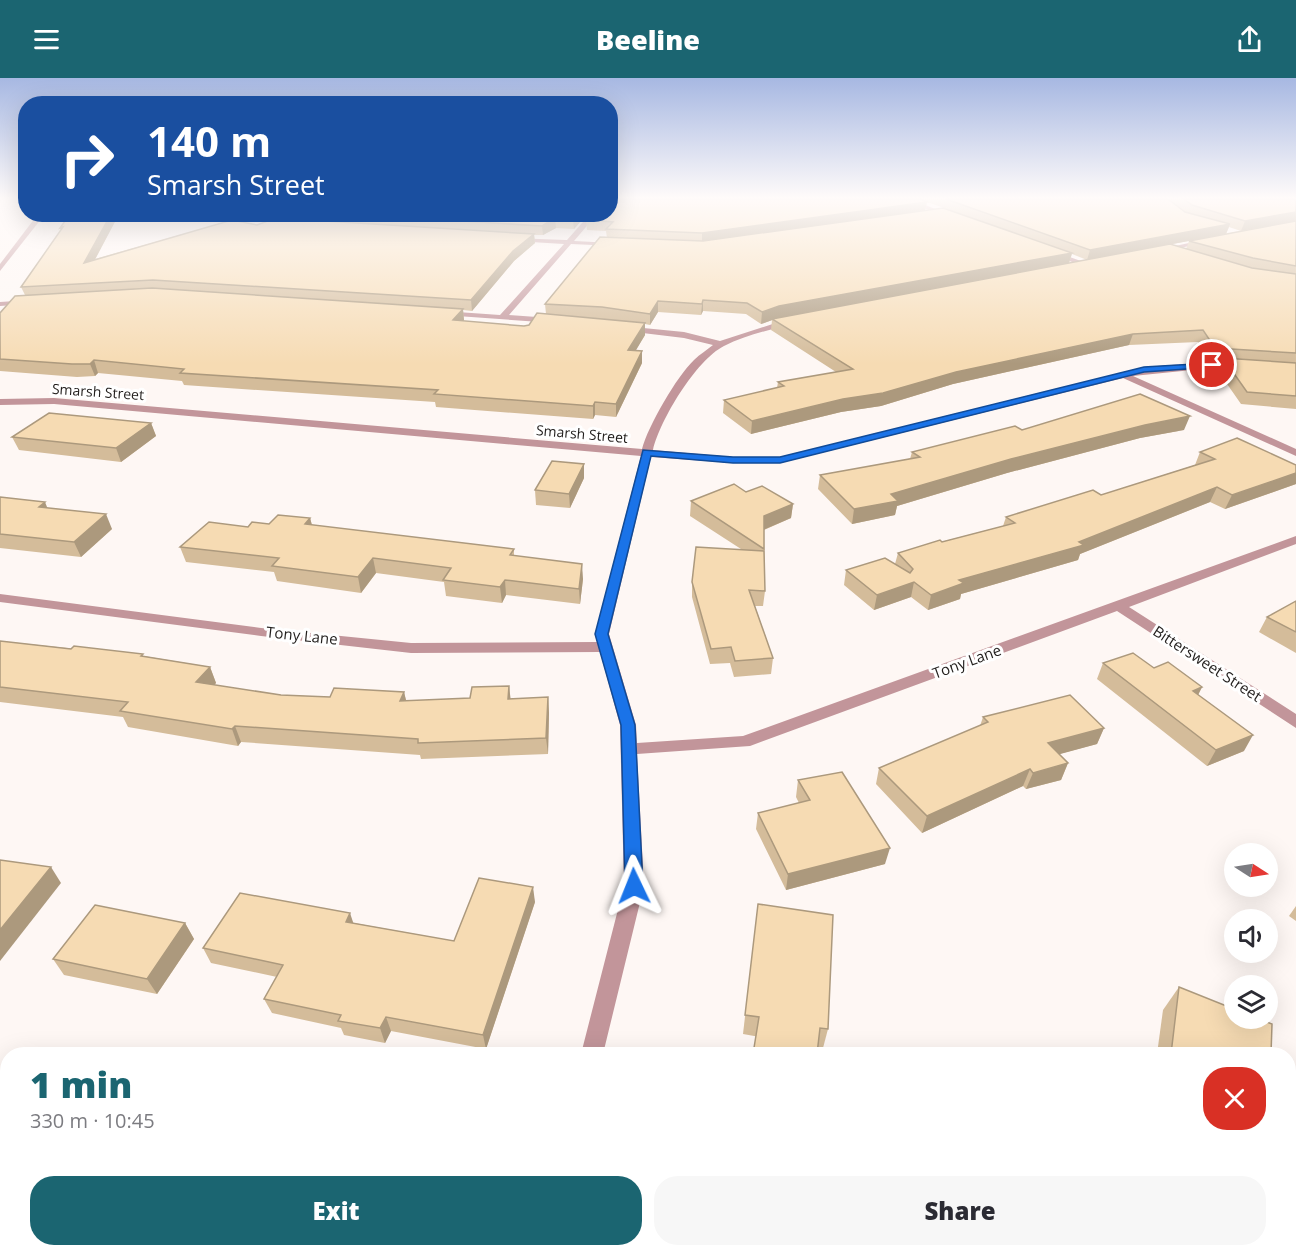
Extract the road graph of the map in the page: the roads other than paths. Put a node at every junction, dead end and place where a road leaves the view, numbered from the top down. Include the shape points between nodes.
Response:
1 (11, 254) edge
2 (558, 254) edge
3 (1057, 254) edge
4 (1181, 254) edge
5 (1186, 256) edge
6 (1099, 262) edge
7 (1088, 265) junction
8 (0, 269) edge
9 (1066, 269) edge
10 (34, 301) edge
11 (0, 304) edge
12 (437, 312) edge
13 (503, 317) junction
14 (797, 320) edge
15 (558, 321) edge
16 (614, 326) edge
17 (720, 344) junction
18 (1254, 368) edge
19 (1124, 375) junction
20 (0, 402) edge
21 (646, 453) junction
22 (1296, 453) edge
23 (1296, 540) edge
24 (0, 598) edge
25 (1118, 606) junction
26 (606, 647) junction
27 (1296, 722) edge
28 (629, 749) junction
29 (594, 1047) edge

1 - 8 street
2 - 13 street
3 - 7 street
4 - 5 street
6 - 7 street
7 - 9 street
10 - 11 street
12 - 13 street
13 - 15 street
14 - 17 street
16 - 17 street
17 - 21 street via 697,362 682,381 651,436
18 - 19 street, Smarsh Street via 1212,365
19 - 21 street, Smarsh Street via 780,460
19 - 22 street
20 - 21 street, Smarsh Street via 54,401
21 - 26 street via 602,634
23 - 25 street, Tony Lane
24 - 26 street, Tony Lane via 411,648
25 - 27 street, Bittersweet Street
25 - 28 street, Tony Lane via 744,742
26 - 28 street via 628,725
28 - 29 street via 634,886

